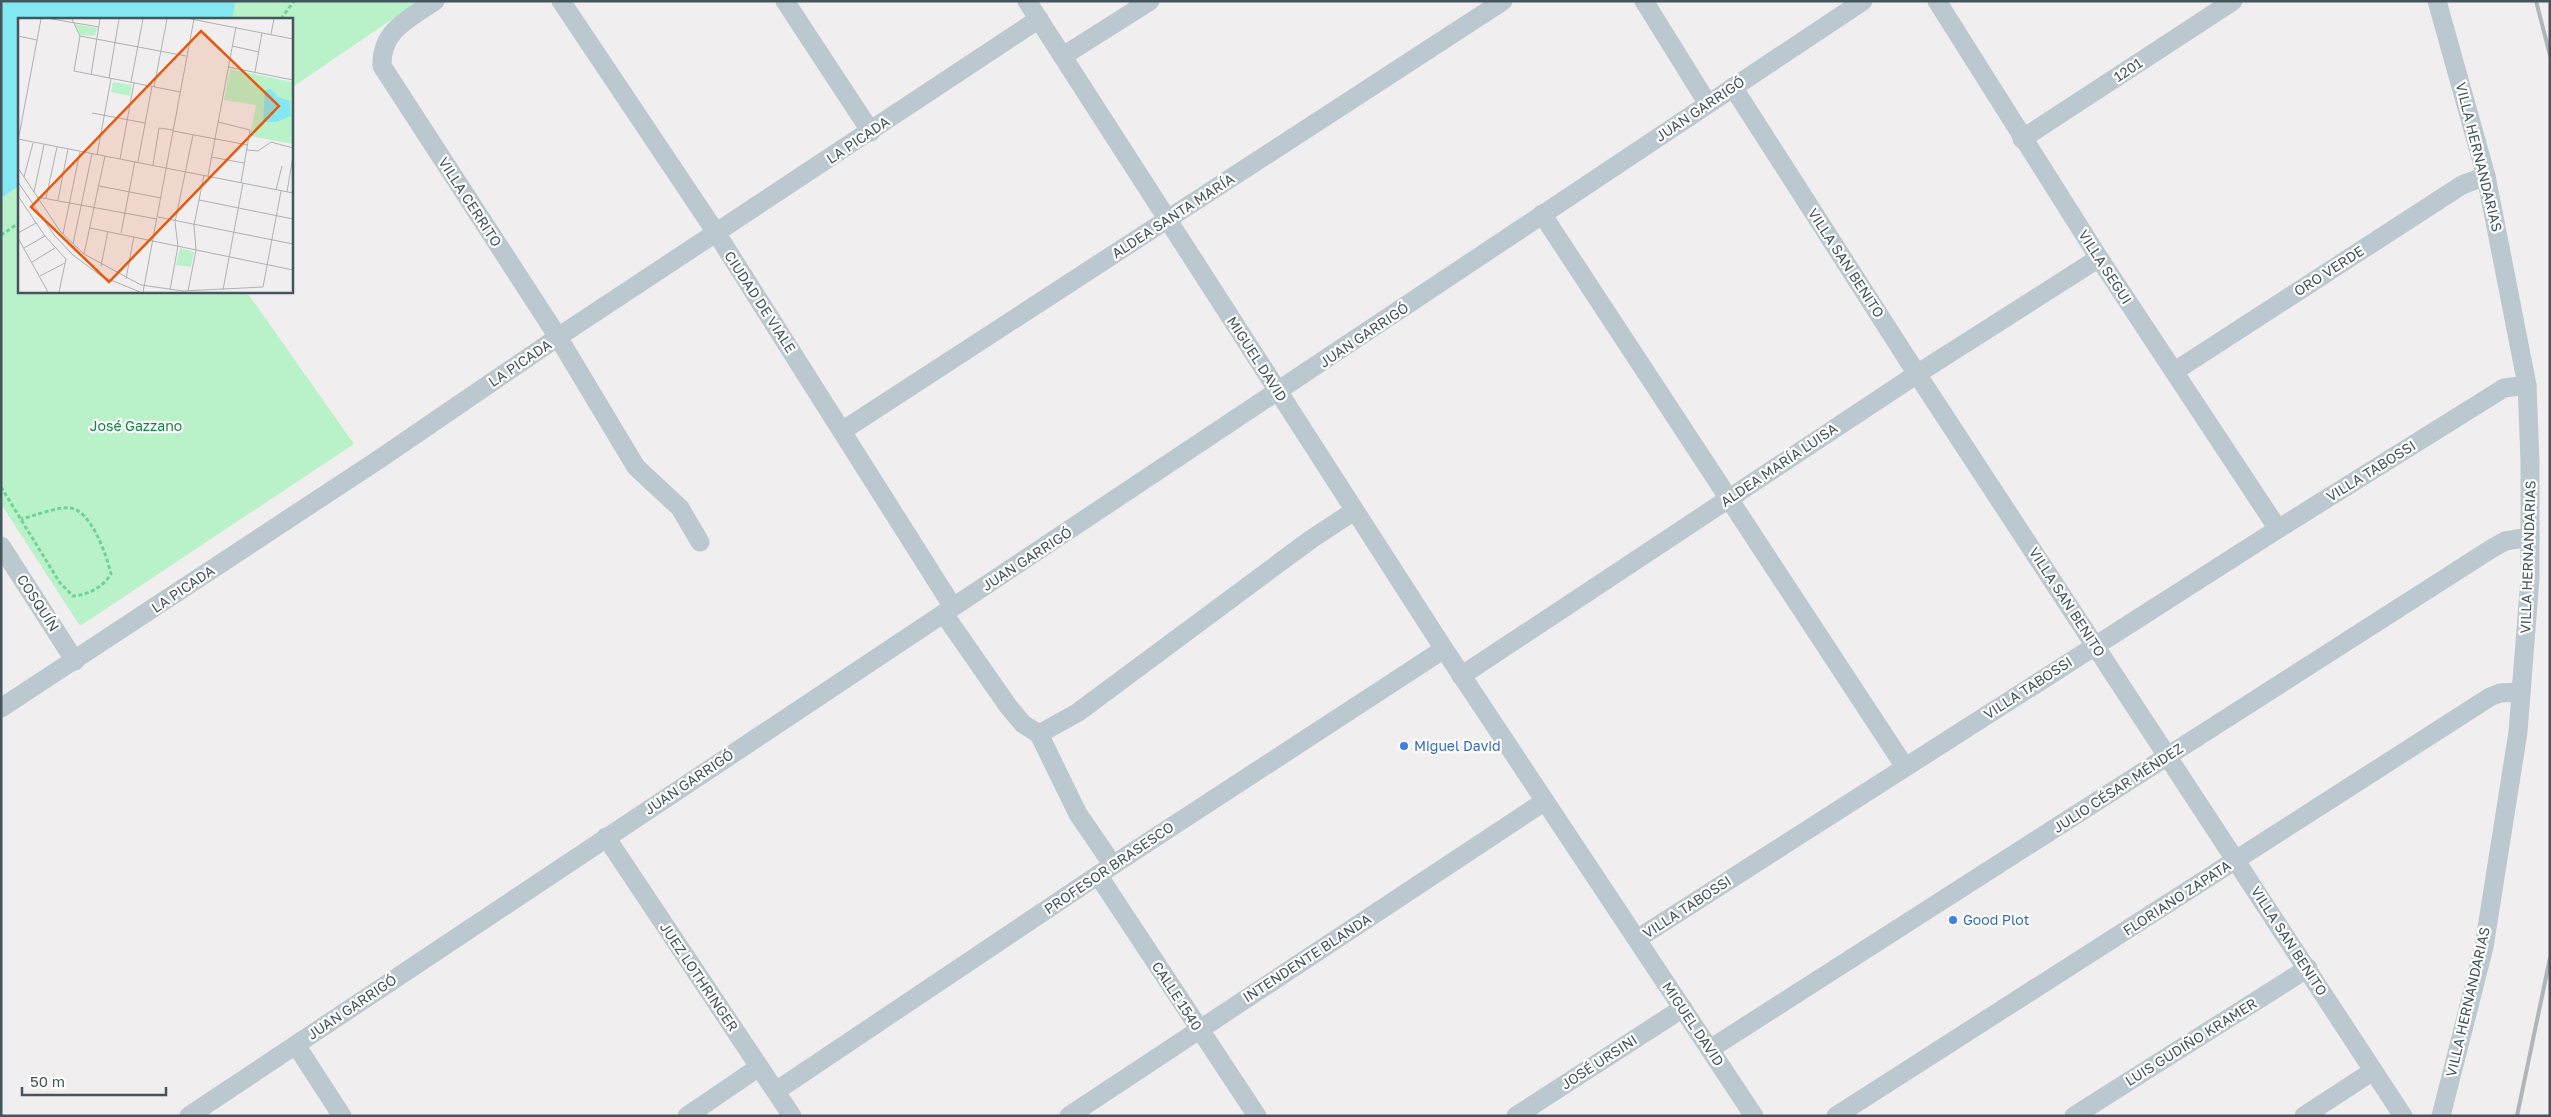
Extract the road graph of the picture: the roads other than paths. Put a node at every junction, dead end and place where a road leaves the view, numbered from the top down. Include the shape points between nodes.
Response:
1 (435, 1) edge
2 (561, 1) edge
3 (785, 1) edge
4 (1027, 1) edge
5 (1150, 1) edge
6 (1502, 1) edge
7 (1644, 1) edge
8 (1863, 1) edge
9 (1937, 1) edge
10 (2233, 1) edge
11 (2437, 1) edge
12 (1039, 19) junction
13 (1063, 56) junction
14 (1733, 87) junction
15 (1708, 104) junction
16 (870, 132) junction
17 (2022, 139) junction
18 (2486, 176) junction
19 (1542, 214) junction
20 (1168, 220) junction
21 (717, 234) junction
22 (2099, 258) junction
23 (558, 337) junction
24 (2175, 371) junction
25 (1917, 374) junction
26 (2526, 385) junction
27 (1279, 392) junction
28 (842, 431) junction
29 (1729, 498) junction
30 (1354, 511) junction
31 (2278, 529) junction
32 (2530, 537) junction
33 (700, 542) dead end
34 (1, 546) edge
35 (948, 611) junction
36 (2095, 645) junction
37 (1444, 649) junction
38 (75, 661) junction
39 (1461, 676) junction
40 (2521, 692) junction
41 (1, 708) edge
42 (1039, 734) junction
43 (2168, 756) junction
44 (1905, 767) junction
45 (1545, 801) junction
46 (606, 837) junction
47 (2236, 860) junction
48 (1105, 870) junction
49 (1637, 939) junction
50 (2308, 968) junction
51 (1682, 1008) junction
52 (1199, 1029) junction
53 (296, 1045) junction
54 (1710, 1049) junction
55 (759, 1067) junction
56 (2374, 1071) junction
57 (776, 1091) junction
58 (189, 1116) edge
59 (342, 1116) edge
60 (687, 1116) edge
61 (792, 1116) edge
62 (1069, 1116) edge
63 (1257, 1116) edge
64 (1516, 1116) edge
65 (1754, 1116) edge
66 (1836, 1116) edge
67 (2074, 1116) edge
68 (2304, 1116) edge
69 (2403, 1116) edge
70 (2441, 1116) edge

1 - 23 street, VILLA CERRITO via 395,29 382,53 382,66
2 - 21 street, CIUDAD DE VIALE
3 - 16 street
4 - 12 street, MIGUEL DAVID
5 - 13 street
6 - 20 street, ALDEA SANTA MARÍA
7 - 15 street
8 - 14 street, JUAN GARRIGÓ
9 - 17 street, VILLA SEGUI
10 - 17 street, 1201
11 - 18 street, VILLA HERNANDARIAS
12 - 13 street, MIGUEL DAVID
12 - 16 street, LA PICADA
13 - 20 street, MIGUEL DAVID
14 - 15 street, JUAN GARRIGÓ
14 - 25 street, VILLA SAN BENITO
15 - 19 street, JUAN GARRIGÓ
16 - 21 street, LA PICADA
17 - 22 street, VILLA SEGUI
18 - 24 street, ORO VERDE via 2462,185
18 - 26 street, VILLA HERNANDARIAS
19 - 27 street, JUAN GARRIGÓ
19 - 29 street
20 - 27 street, MIGUEL DAVID
20 - 28 street, ALDEA SANTA MARÍA
21 - 23 street, LA PICADA
21 - 28 street, CIUDAD DE VIALE
22 - 24 street, VILLA SEGUI
22 - 25 street, ALDEA MARÍA LUISA
23 - 33 street, VILLA CERRITO via 636,467 680,508
23 - 38 street, LA PICADA
24 - 31 street, VILLA SEGUI
25 - 29 street, ALDEA MARÍA LUISA
25 - 36 street, VILLA SAN BENITO
26 - 31 street, VILLA TABOSSI via 2504,388
26 - 32 street, VILLA HERNANDARIAS
27 - 30 street, MIGUEL DAVID
27 - 35 street, JUAN GARRIGÓ
28 - 35 street, CIUDAD DE VIALE
29 - 39 street, ALDEA MARÍA LUISA
29 - 44 street
30 - 37 street, MIGUEL DAVID
30 - 42 street via 1310,540 1092,703
31 - 36 street, VILLA TABOSSI
32 - 40 street, VILLA HERNANDARIAS
32 - 43 street, JULIO CÉSAR MÉNDEZ via 2505,541 2491,549
34 - 38 street, COSQUÍN
35 - 42 street, CIUDAD DE VIALE via 1008,706 1023,724
35 - 46 street, JUAN GARRIGÓ
36 - 43 street, VILLA SAN BENITO
36 - 44 street, VILLA TABOSSI
37 - 39 street, MIGUEL DAVID
37 - 48 street, PROFESOR BRASESCO
38 - 41 street, LA PICADA
39 - 45 street, MIGUEL DAVID
40 - 47 street, FLORIANO ZAPATA via 2500,693 2490,698
40 - 70 street, VILLA HERNANDARIAS via 2518,732 2484,947
42 - 48 street, CALLE 1540
43 - 47 street, VILLA SAN BENITO
43 - 54 street, JULIO CÉSAR MÉNDEZ
44 - 49 street, VILLA TABOSSI
45 - 49 street, MIGUEL DAVID
45 - 52 street, INTENDENTE BLANDA
46 - 53 street, JUAN GARRIGÓ
46 - 55 street, JUEZ LOTHRINGER
47 - 50 street, VILLA SAN BENITO
47 - 66 street, FLORIANO ZAPATA
48 - 52 street, CALLE 1540
48 - 57 street, PROFESOR BRASESCO
49 - 51 street, MIGUEL DAVID
50 - 56 street, VILLA SAN BENITO
50 - 67 street, LUIS GUDIÑO KRAMER
51 - 54 street, MIGUEL DAVID
51 - 64 street, JOSÉ URSINI
52 - 62 street, INTENDENTE BLANDA
52 - 63 street, CALLE 1540
53 - 58 street, JUAN GARRIGÓ
53 - 59 street
54 - 65 street, MIGUEL DAVID
55 - 57 street, JUEZ LOTHRINGER
55 - 60 street
56 - 68 street
56 - 69 street, VILLA SAN BENITO
57 - 61 street, JUEZ LOTHRINGER

